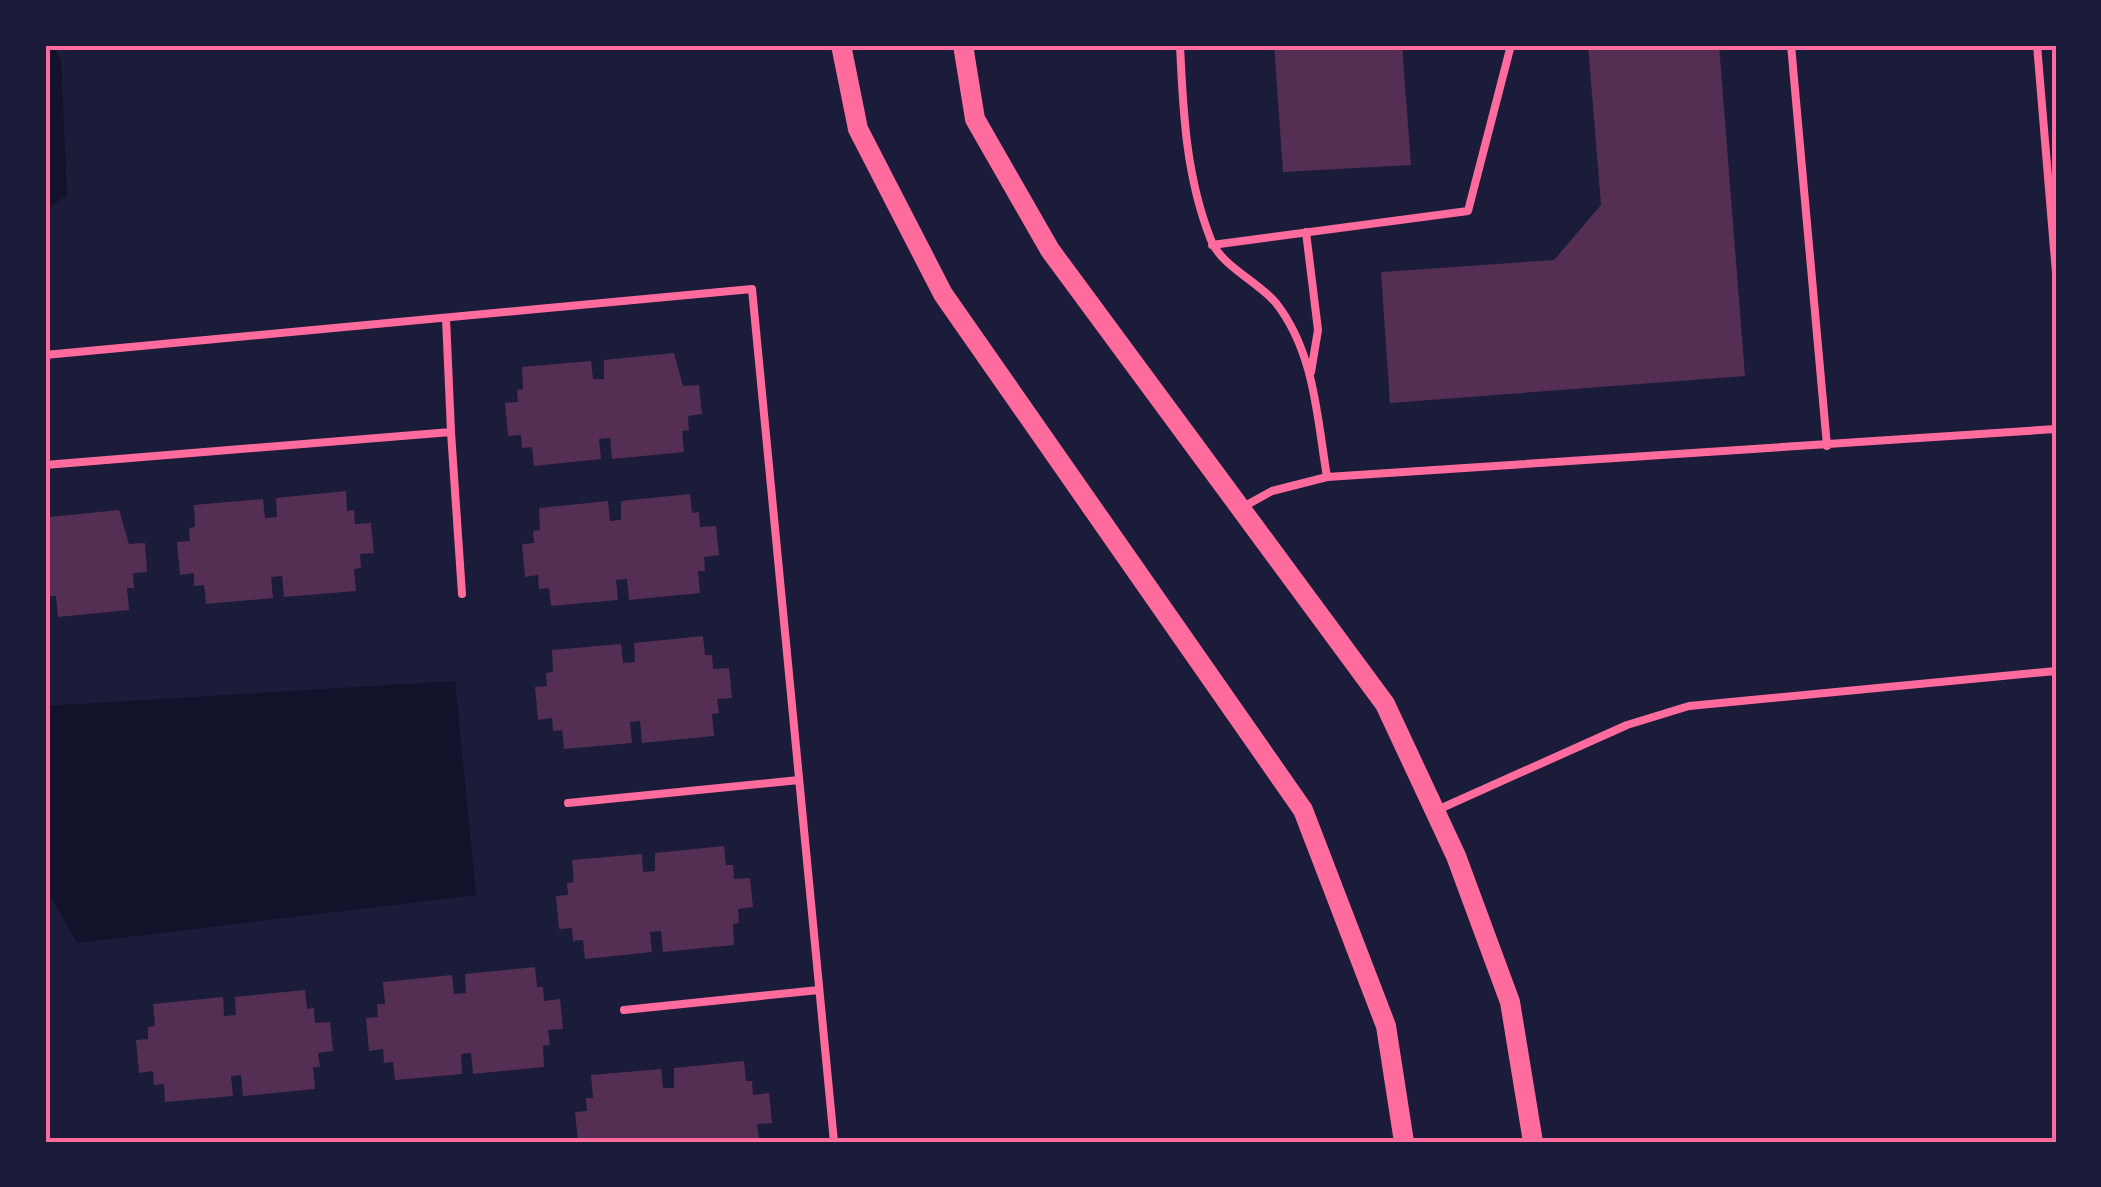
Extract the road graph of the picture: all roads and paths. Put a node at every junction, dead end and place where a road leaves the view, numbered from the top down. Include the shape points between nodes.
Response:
1 (842, 45) edge
2 (963, 45) edge
3 (1180, 45) edge
4 (1511, 45) edge
5 (1791, 45) edge
6 (2037, 45) edge
7 (1306, 232) junction
8 (1212, 245) junction
9 (2056, 273) edge
10 (446, 318) junction
11 (45, 355) edge
12 (1310, 372) junction
13 (2056, 429) edge
14 (451, 432) junction
15 (1826, 446) junction
16 (45, 465) edge
17 (1326, 477) junction
18 (1242, 507) junction
19 (462, 594) dead end
20 (2056, 671) edge
21 (799, 780) junction
22 (568, 803) dead end
23 (1435, 811) junction
24 (819, 990) junction
25 (624, 1010) dead end
26 (834, 1142) edge
27 (1404, 1142) edge
28 (1534, 1142) edge

1 - 27 main road via 858,130 943,294 1303,810 1386,1026
2 - 18 main road via 975,119 1050,250
3 - 8 lane via 1185,148
4 - 7 lane via 1468,211
5 - 15 lane
6 - 9 lane
7 - 8 lane
7 - 12 lane via 1318,330
8 - 12 lane via 1276,302
10 - 11 lane
10 - 14 lane
10 - 21 lane via 752,290
12 - 17 lane
13 - 15 lane
14 - 16 lane
14 - 19 lane
15 - 17 lane
17 - 18 lane
18 - 23 main road via 1385,704
20 - 23 lane via 1689,706 1627,725
21 - 22 lane
21 - 24 lane
23 - 28 main road via 1510,1002
24 - 25 lane
24 - 26 lane

